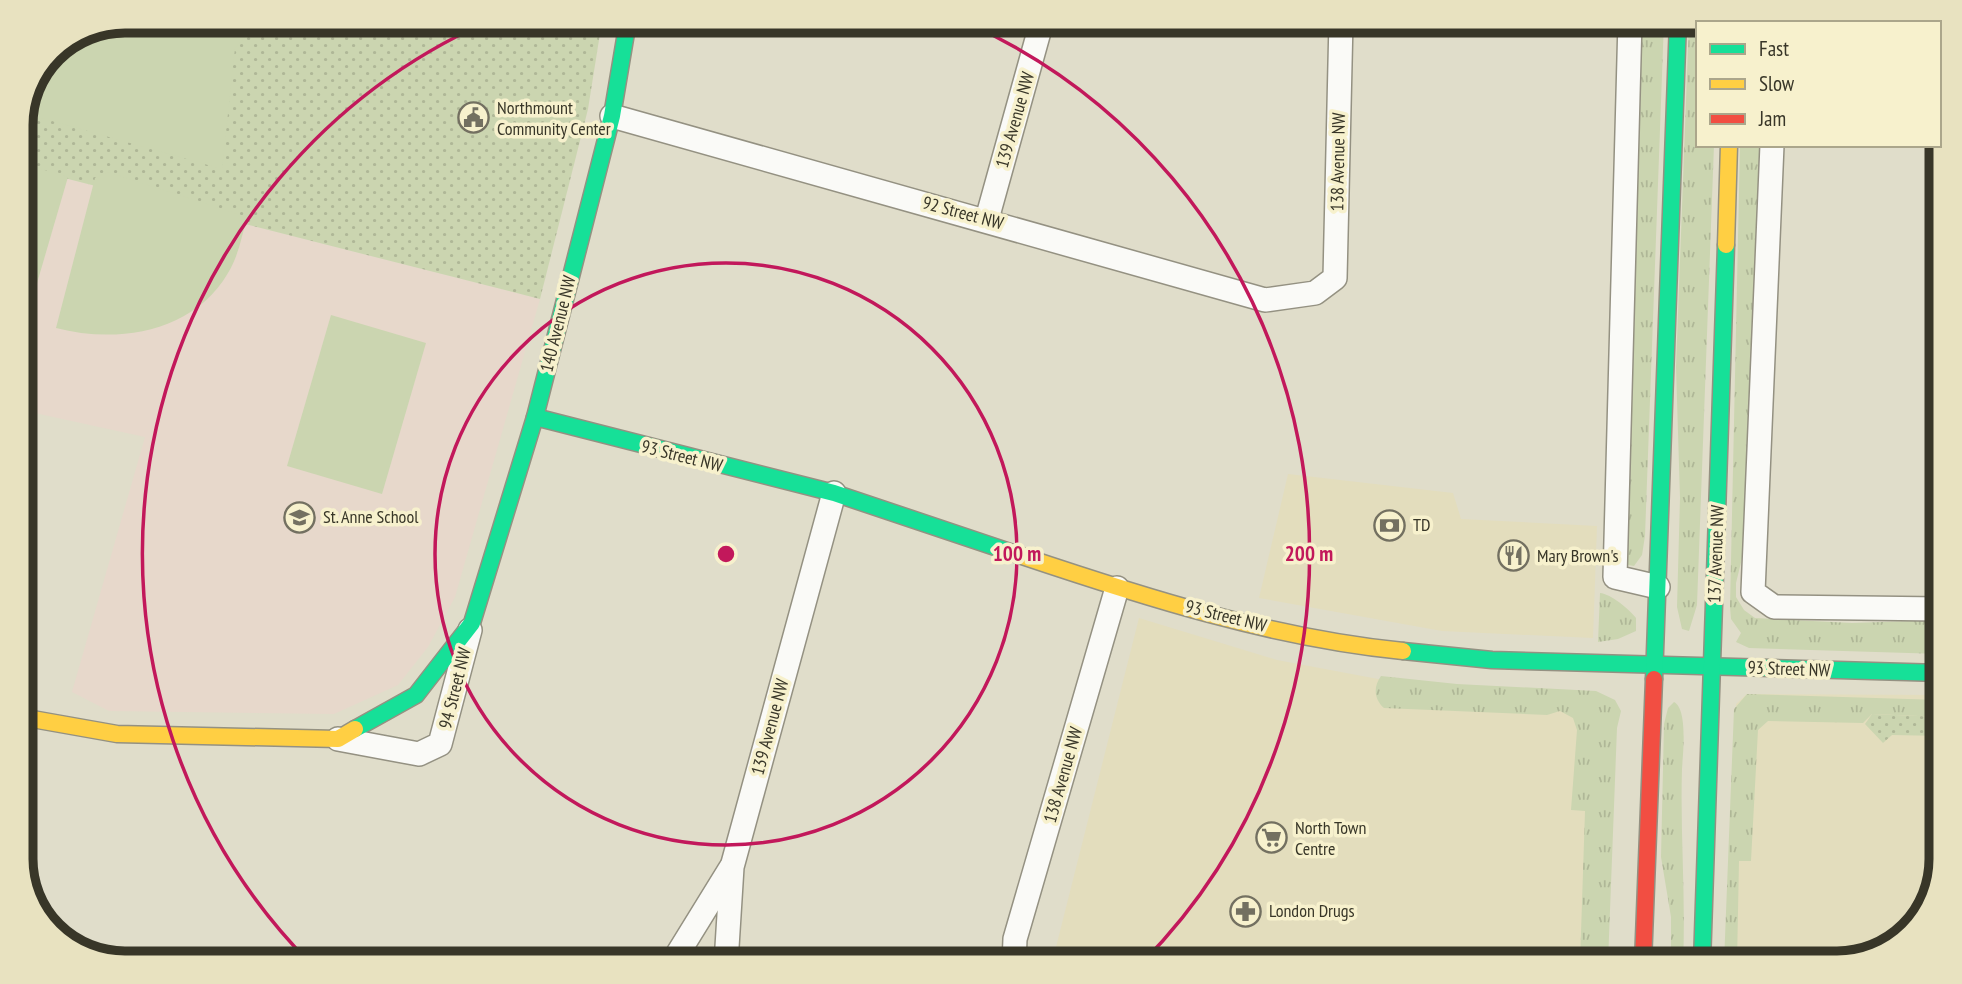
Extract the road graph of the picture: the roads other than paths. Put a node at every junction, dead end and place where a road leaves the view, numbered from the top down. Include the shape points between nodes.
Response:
1 (626, 33) edge
2 (1039, 33) edge
3 (1341, 33) edge
4 (1630, 33) edge
5 (1678, 33) edge
6 (612, 116) junction
7 (1729, 147) edge
8 (1772, 147) edge
9 (987, 219) junction
10 (1315, 293) joint
11 (535, 417) junction
12 (834, 494) junction
13 (1658, 587) junction
14 (1117, 588) junction
15 (1929, 609) edge
16 (472, 623) junction
17 (1653, 664) junction
18 (1713, 666) junction
19 (1929, 673) edge
20 (33, 719) edge
21 (338, 739) junction
22 (732, 867) junction
23 (1646, 870) junction
24 (680, 951) edge
25 (727, 951) edge
26 (1014, 951) edge
27 (1643, 951) edge
28 (1652, 951) edge
29 (1702, 951) edge

1 - 6 street, 140 Avenue NW
2 - 9 street, 139 Avenue NW
3 - 10 street, 138 Avenue NW via 1335,278
4 - 13 street via 1615,577
5 - 13 street
6 - 9 street, 92 Street NW
6 - 11 street, 140 Avenue NW
7 - 18 street, 137 Avenue NW
8 - 15 street via 1754,592 1774,607
9 - 10 street, 92 Street NW via 1265,300
11 - 12 street, 93 Street NW
11 - 16 street, 140 Avenue NW
12 - 14 street, 93 Street NW
12 - 22 street, 139 Avenue NW
13 - 17 street
14 - 17 street, 93 Street NW via 1244,623 1374,648 1492,660
14 - 26 street, 138 Avenue NW
16 - 21 street, 94 Street NW via 416,695
16 - 21 street, 94 Street NW via 440,744 419,754
17 - 18 street, 93 Street NW
17 - 23 street
18 - 19 street, 93 Street NW
18 - 29 street, 137 Avenue NW
20 - 21 street, 94 Street NW via 117,734
22 - 24 street
22 - 25 street, 139 Avenue NW
23 - 27 street
23 - 28 street

